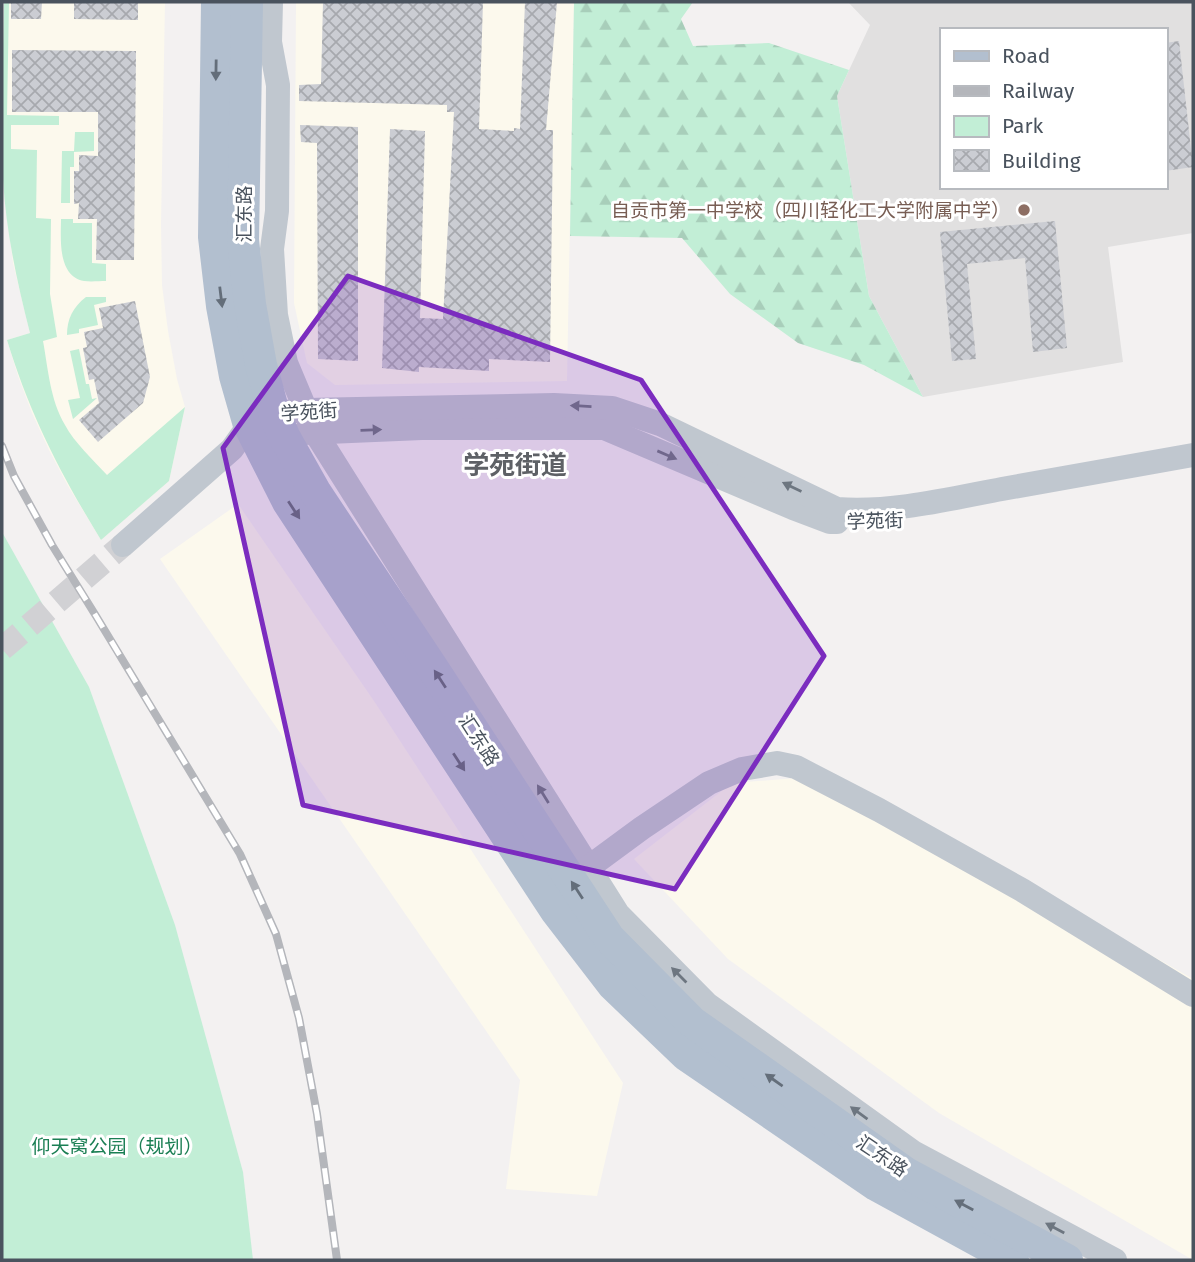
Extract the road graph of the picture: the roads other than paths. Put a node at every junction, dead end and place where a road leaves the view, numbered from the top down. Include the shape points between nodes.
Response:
1 (217, 2) edge
2 (247, 2) edge
3 (271, 2) edge
4 (311, 421) junction
5 (260, 434) junction
6 (1193, 455) edge
7 (1193, 471) edge
8 (123, 545) tunnel mouth
9 (589, 867) junction
10 (1193, 995) edge
11 (1013, 1260) edge
12 (1067, 1260) edge
13 (1115, 1260) edge

1 -> 5 main road, 汇东路 via 214,237 235,376
2 - 5 main road, 汇东路 via 243,240 261,365
3 - 4 street via 270,42 278,85 277,211 272,249 276,315 286,363
4 - 5 street, 学苑街
6 -> 4 street, 学苑街 via 929,503 859,510 837,509 660,424 612,408 554,405
4 -> 7 street, 学苑街 via 422,428 604,428 830,522 909,520
9 -> 4 street
5 - 8 street
5 -> 11 main road, 汇东路 via 288,502 556,911 613,985 686,1055 876,1185
12 -> 5 main road, 汇东路 via 906,1173 692,1022 609,938 316,493
9 - 10 street via 709,783 742,769 777,763 796,766 1022,890
13 -> 9 street via 913,1152 707,1004 618,914

